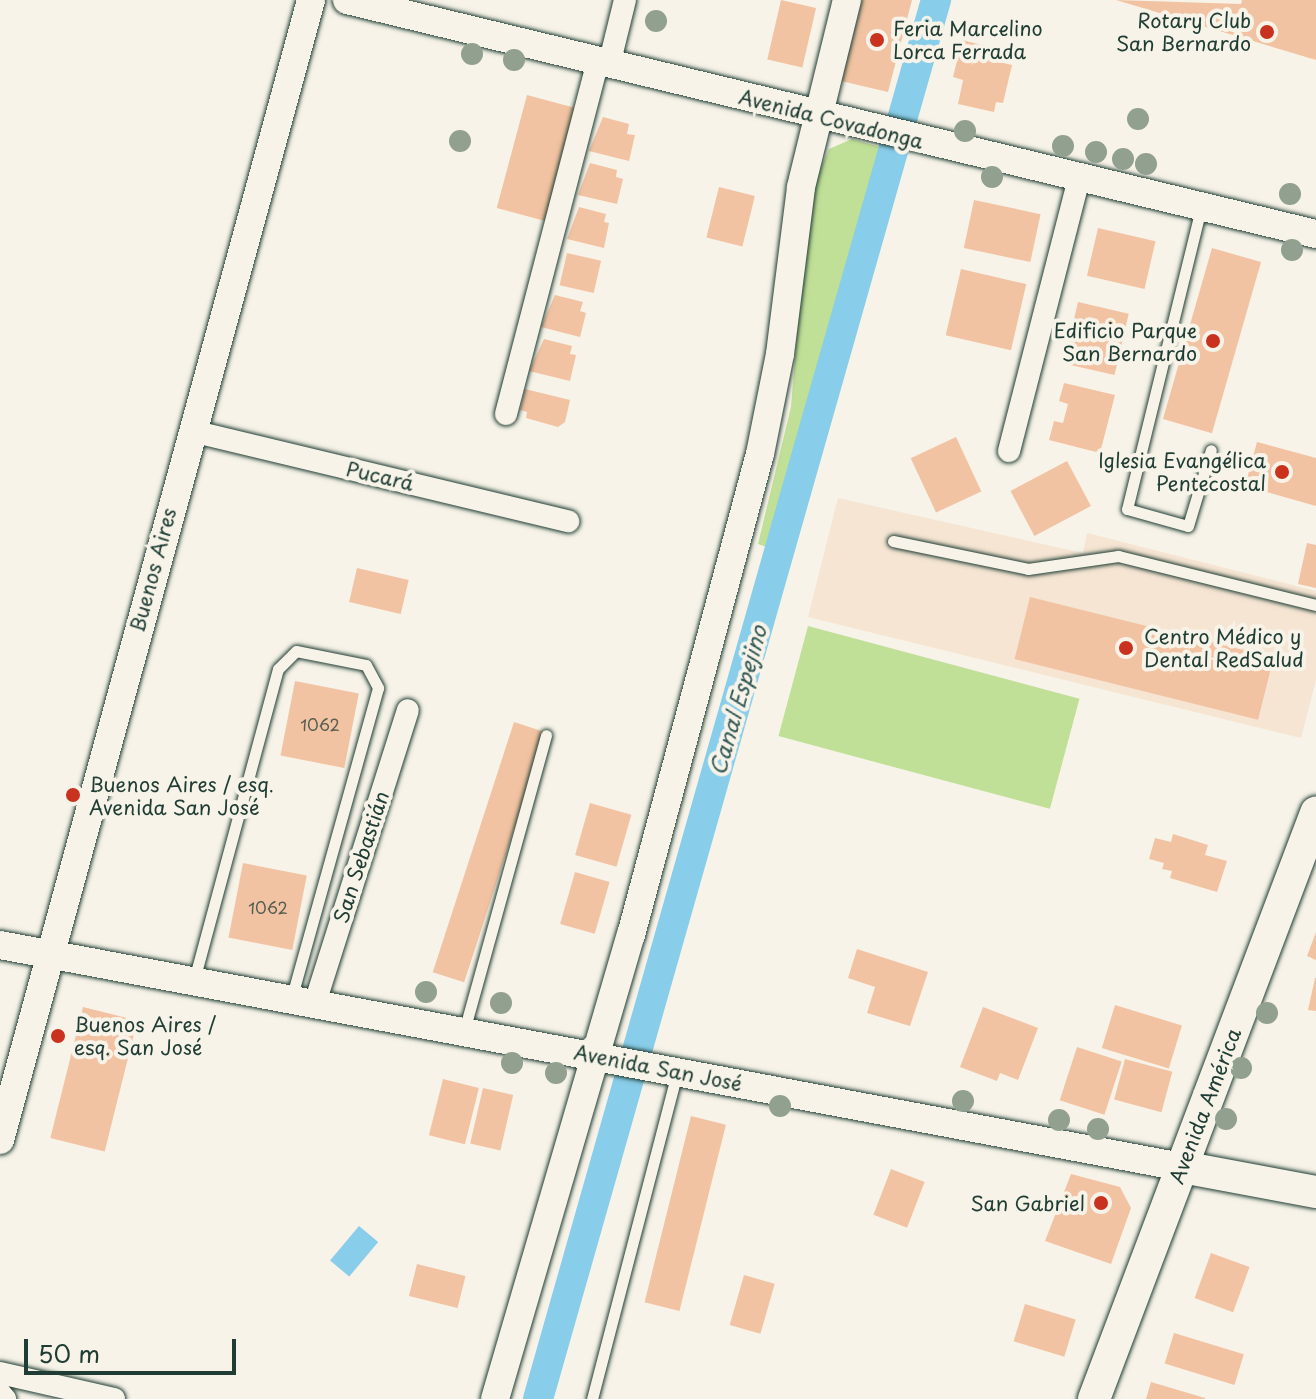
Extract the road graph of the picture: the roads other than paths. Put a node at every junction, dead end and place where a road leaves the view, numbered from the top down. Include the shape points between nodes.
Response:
1 (311, 0) edge
2 (347, 0) edge
3 (625, 0) edge
4 (847, 0) edge
5 (603, 63) junction
6 (817, 117) junction
7 (1079, 179) junction
8 (1201, 208) junction
9 (1316, 234) edge
10 (506, 414) dead end
11 (192, 431) junction
12 (1211, 450) dead end
13 (1009, 451) dead end
14 (568, 521) dead end
15 (893, 541) dead end
16 (1316, 605) edge
17 (408, 710) dead end
18 (546, 735) dead end
19 (1316, 813) edge
20 (0, 945) edge
21 (47, 953) junction
22 (194, 981) junction
23 (303, 1001) junction
24 (464, 1031) junction
25 (604, 1057) junction
26 (674, 1070) junction
27 (5, 1099) edge
28 (0, 1140) edge
29 (1182, 1167) junction
30 (1316, 1192) edge
31 (0, 1373) edge
32 (0, 1393) edge
33 (5, 1399) edge
34 (114, 1399) edge
35 (495, 1399) edge
36 (592, 1399) edge
37 (1094, 1399) edge

1 - 11 street, Buenos Aires
2 - 5 street, Avenida Covadonga
3 - 5 street
4 - 6 street
5 - 6 street, Avenida Covadonga
5 - 10 street
6 - 7 street, Avenida Covadonga
6 - 25 street via 801,187 782,343 760,454
7 - 8 street, Avenida Covadonga
7 - 13 street
8 - 9 street, Avenida Covadonga
8 - 12 lane via 1127,509 1188,526
11 - 14 street, Pucará
11 - 21 street, Buenos Aires
15 - 16 lane via 1028,569 1118,556
17 - 23 street, San Sebastián
18 - 24 lane
19 - 29 main road, Avenida América
20 - 21 street, Avenida San José
21 - 22 street, Avenida San José
21 - 27 street, Buenos Aires
22 - 23 street, Avenida San José
22 - 23 lane via 278,669 296,651 366,665 378,688
23 - 24 street, Avenida San José
24 - 25 street, Avenida San José
25 - 26 street, Avenida San José
25 - 35 street
26 - 29 street, Avenida San José
26 - 36 lane
27 - 28 street, Buenos Aires
29 - 30 main road, Avenida San José
29 - 37 main road, Avenida América
31 - 34 street
32 - 33 street

